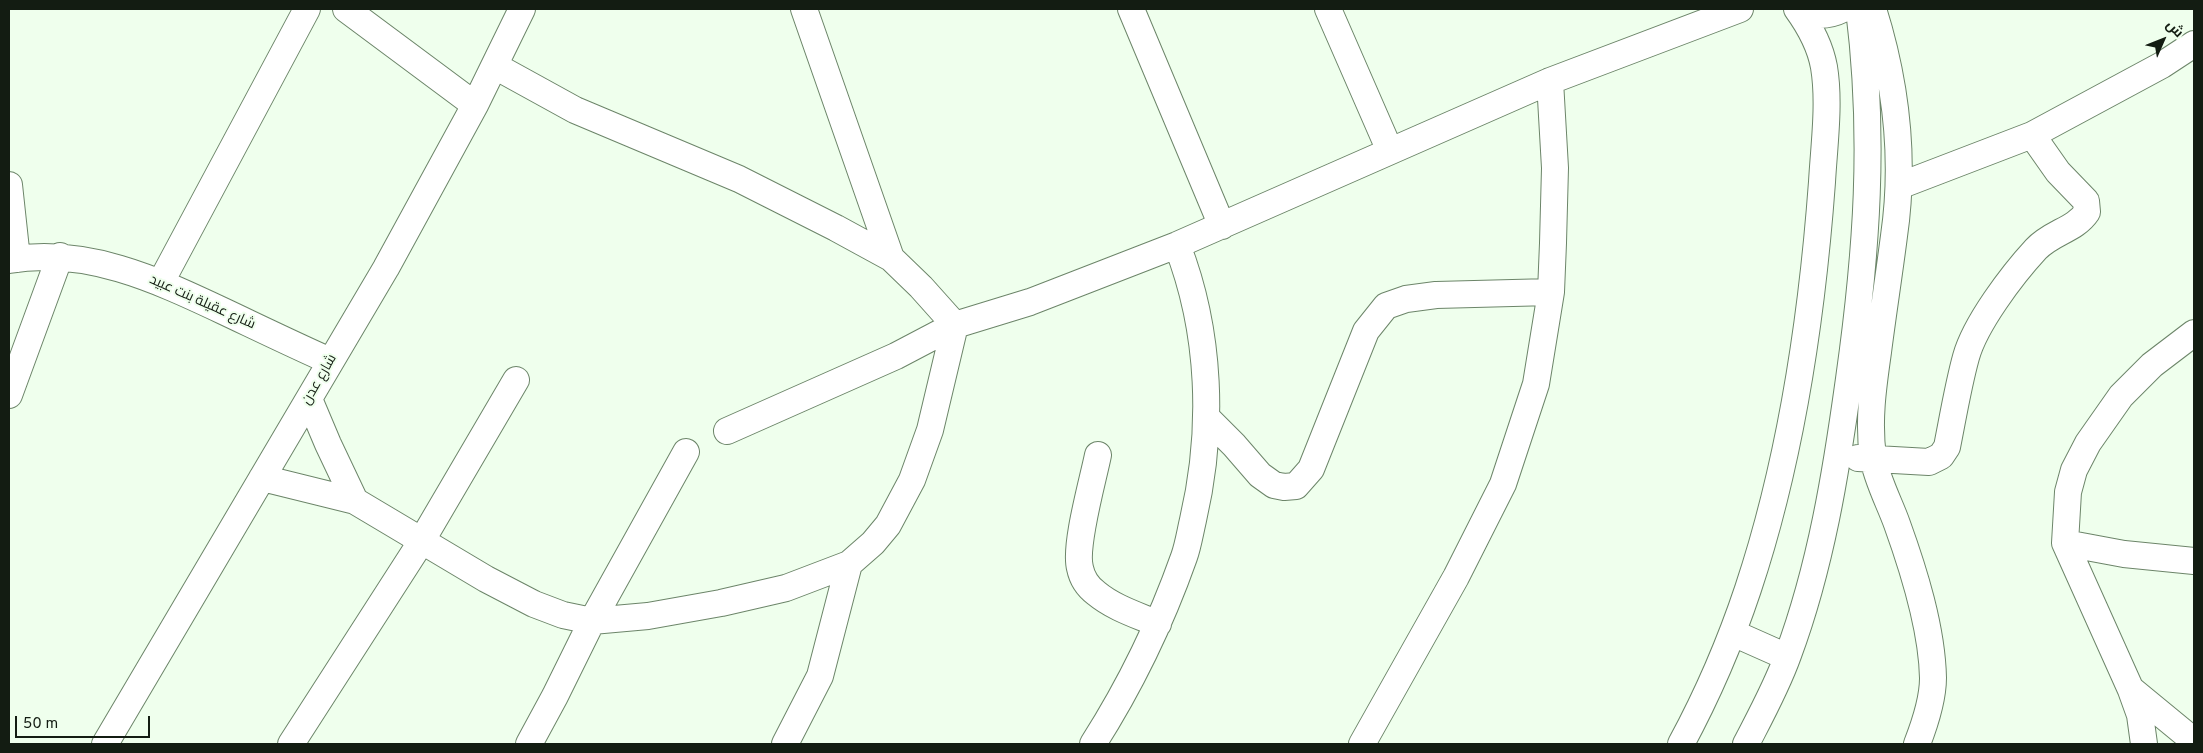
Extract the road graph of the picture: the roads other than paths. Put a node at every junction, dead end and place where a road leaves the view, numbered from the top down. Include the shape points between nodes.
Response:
1 (307, 9) edge
2 (346, 9) edge
3 (522, 9) edge
4 (804, 9) edge
5 (1131, 9) edge
6 (1328, 9) edge
7 (1740, 9) edge
8 (1797, 9) edge
9 (1842, 9) edge
10 (1859, 9) edge
11 (1873, 9) edge
12 (2194, 44) edge
13 (495, 66) junction
14 (1550, 81) junction
15 (475, 105) junction
16 (2032, 135) junction
17 (1390, 151) junction
18 (9, 185) edge
19 (1899, 186) junction
20 (1222, 226) junction
21 (1177, 245) junction
22 (60, 256) junction
23 (891, 258) junction
24 (13, 259) edge
25 (161, 282) junction
26 (1551, 292) junction
27 (955, 325) junction
28 (2194, 333) edge
29 (330, 361) junction
30 (516, 380) dead end
31 (9, 395) edge
32 (309, 399) junction
33 (1207, 418) junction
34 (728, 432) dead end
35 (686, 452) dead end
36 (1098, 455) dead end
37 (1839, 456) junction
38 (1873, 460) junction
39 (262, 478) junction
40 (355, 501) junction
41 (421, 542) junction
42 (2065, 543) junction
43 (2194, 561) edge
44 (849, 564) junction
45 (592, 620) junction
46 (1158, 624) junction
47 (1733, 633) junction
48 (1787, 657) junction
49 (2131, 690) junction
50 (2194, 741) edge
51 (105, 744) edge
52 (291, 744) edge
53 (529, 744) edge
54 (785, 744) edge
55 (1093, 744) edge
56 (1362, 744) edge
57 (1681, 744) edge
58 (1746, 744) edge
59 (1917, 744) edge
60 (2144, 744) edge

1 - 25 street
2 - 15 street
3 - 13 street, شارع عدن
4 - 23 street
5 - 20 street
6 - 17 street
7 - 14 street
8 - 9 street via 1815,16 1826,16
8 - 47 street via 1822,56 1826,81 1824,154 1813,276 1793,411 1762,543
10 - 37 street via 1868,129 1867,222 1859,312
11 - 19 street via 1894,92
12 - 16 street via 2162,65
13 - 15 street, شارع عدن
13 - 23 street via 575,110 738,180
14 - 17 street
14 - 26 street via 1554,168
15 - 29 street, شارع عدن via 386,268
16 - 19 street
16 - 38 street via 2058,172 2086,202 2087,212 2076,225 2047,238 2035,249 1975,334 1966,357 1947,447 1941,456 1929,462
17 - 20 street
18 - 24 street
19 - 38 street via 1871,401
20 - 21 street
21 - 27 street via 1030,302
21 - 33 street via 1199,322
22 - 24 street, شارع عقيلة بنت عبيد
22 - 25 street, شارع عقيلة بنت عبيد via 100,262
22 - 31 street
23 - 27 street
25 - 29 street, شارع عقيلة بنت عبيد
26 - 33 street via 1436,295 1406,299 1386,306 1366,331 1311,469 1296,486 1274,485 1260,475
26 - 56 street via 1536,384 1503,484 1456,577
27 - 34 street via 896,356
27 - 44 street via 930,430 912,480 888,525
28 - 42 street via 2152,365 2121,396 2088,443 2074,470 2068,492
29 - 32 street, شارع عدن
30 - 41 street
32 - 39 street, شارع عدن
32 - 40 street
33 - 46 street via 1201,487 1185,556
35 - 45 street
36 - 46 street via 1080,542 1079,567 1095,593 1115,606
37 - 38 street
37 - 48 street via 1828,520
38 - 59 street via 1898,525 1929,641 1933,680 1924,727
39 - 40 street
39 - 51 street, شارع عدن
40 - 41 street
41 - 45 street via 534,604 564,615
41 - 52 street
42 - 43 street via 2124,554
42 - 49 street
44 - 45 street via 786,588 730,601 648,616
44 - 54 street via 820,676
45 - 53 street
46 - 55 street
47 - 48 street
47 - 57 street
48 - 58 street
49 - 50 street
49 - 60 street

